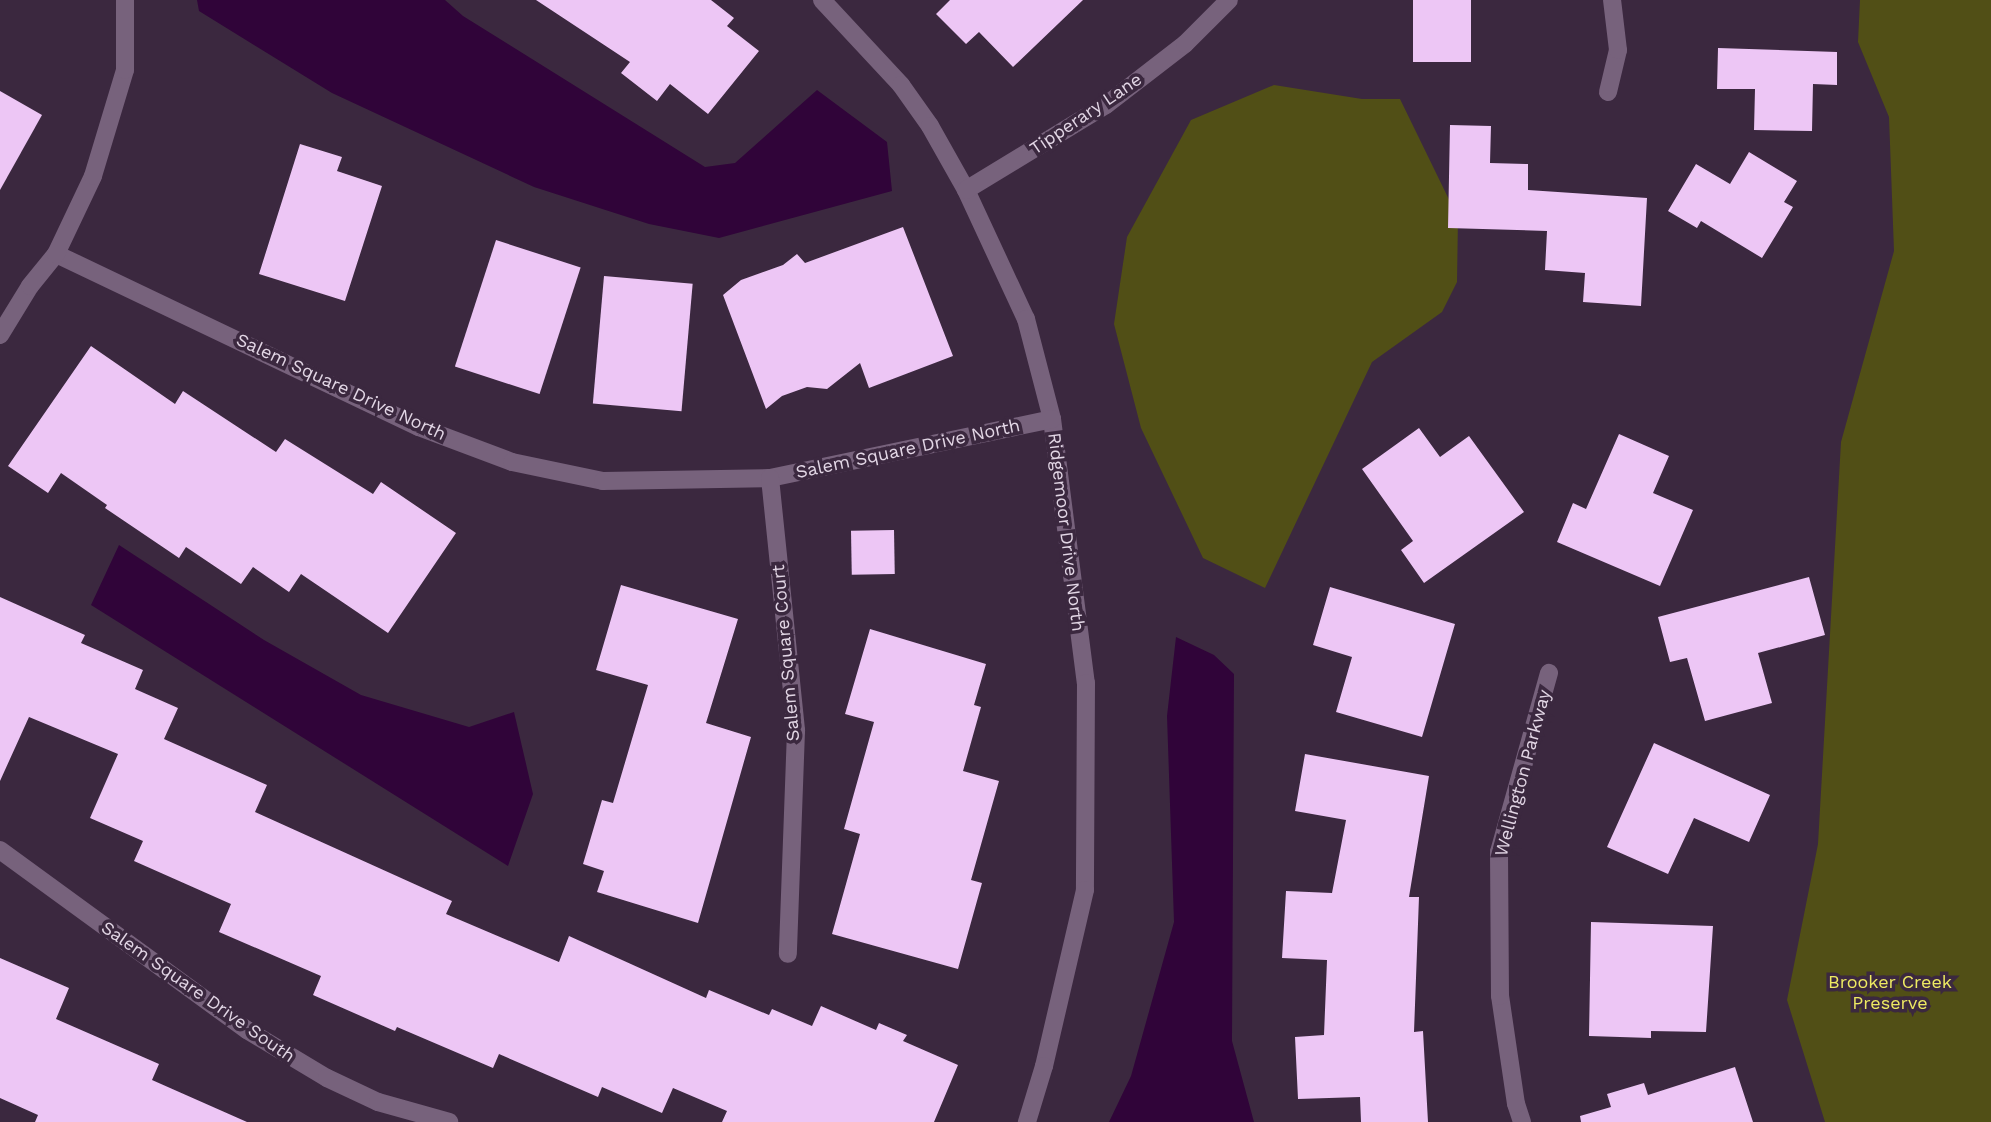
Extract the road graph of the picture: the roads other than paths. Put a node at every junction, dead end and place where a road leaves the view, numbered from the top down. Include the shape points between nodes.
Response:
1 (125, 0) edge
2 (822, 0) edge
3 (1229, 0) edge
4 (1612, 0) edge
5 (1608, 92) dead end
6 (966, 190) junction
7 (56, 254) junction
8 (0, 335) edge
9 (1052, 419) junction
10 (770, 478) junction
11 (1549, 673) dead end
12 (0, 850) edge
13 (788, 954) dead end
14 (449, 1122) edge
15 (1027, 1122) edge
16 (1522, 1122) edge

1 - 7 street via 125,70 93,176
2 - 6 street, Ridgemoor Drive North via 901,85
3 - 6 street, Tipperary Lane via 1185,44 1106,105
4 - 5 street via 1618,50
6 - 9 street, Ridgemoor Drive North via 1026,319
7 - 8 street
7 - 10 street, Salem Square Drive North via 419,427 512,462 603,481
9 - 10 street, Salem Square Drive North
9 - 15 street, Ridgemoor Drive North via 1086,683 1085,890
10 - 13 street, Salem Square Court via 796,731
11 - 16 street, Wellington Parkway via 1499,852 1500,996
12 - 14 street, Salem Square Drive South via 247,1030 327,1078 378,1102

